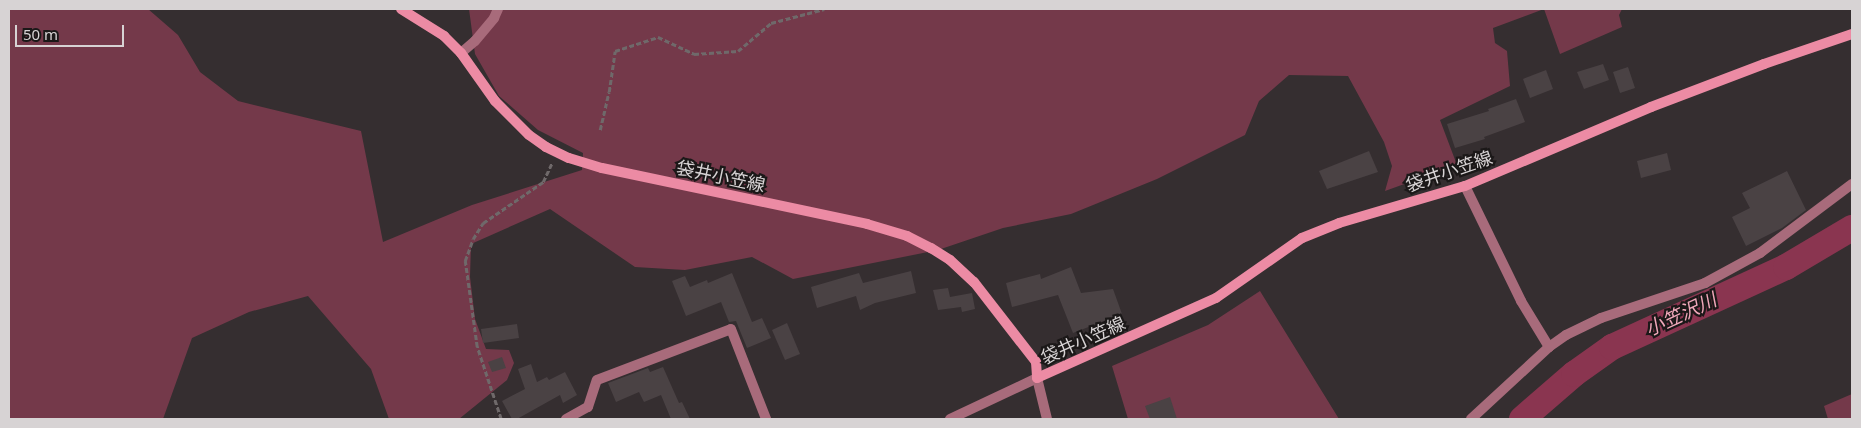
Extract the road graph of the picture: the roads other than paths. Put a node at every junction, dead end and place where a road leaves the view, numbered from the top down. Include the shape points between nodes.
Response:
1 (400, 9) edge
2 (498, 9) edge
3 (1852, 34) edge
4 (462, 53) junction
5 (1852, 184) edge
6 (1465, 186) junction
7 (1549, 348) junction
8 (1037, 378) junction
9 (566, 419) edge
10 (766, 419) edge
11 (950, 419) edge
12 (1047, 419) edge
13 (1471, 419) edge

1 - 4 main road, 袋井小笠線 via 444,36
2 - 4 street
3 - 6 main road, 袋井小笠線 via 1651,107
4 - 8 main road, 袋井小笠線 via 495,101 514,122 528,135 557,152 602,168 868,224 907,236 950,260 974,282 1036,362
5 - 7 street via 1760,253 1723,274 1601,318
6 - 7 street via 1521,301
6 - 8 main road, 袋井小笠線 via 1339,223 1302,238 1216,298
7 - 13 street
8 - 11 street
8 - 12 street
9 - 10 street via 588,407 597,380 731,329

